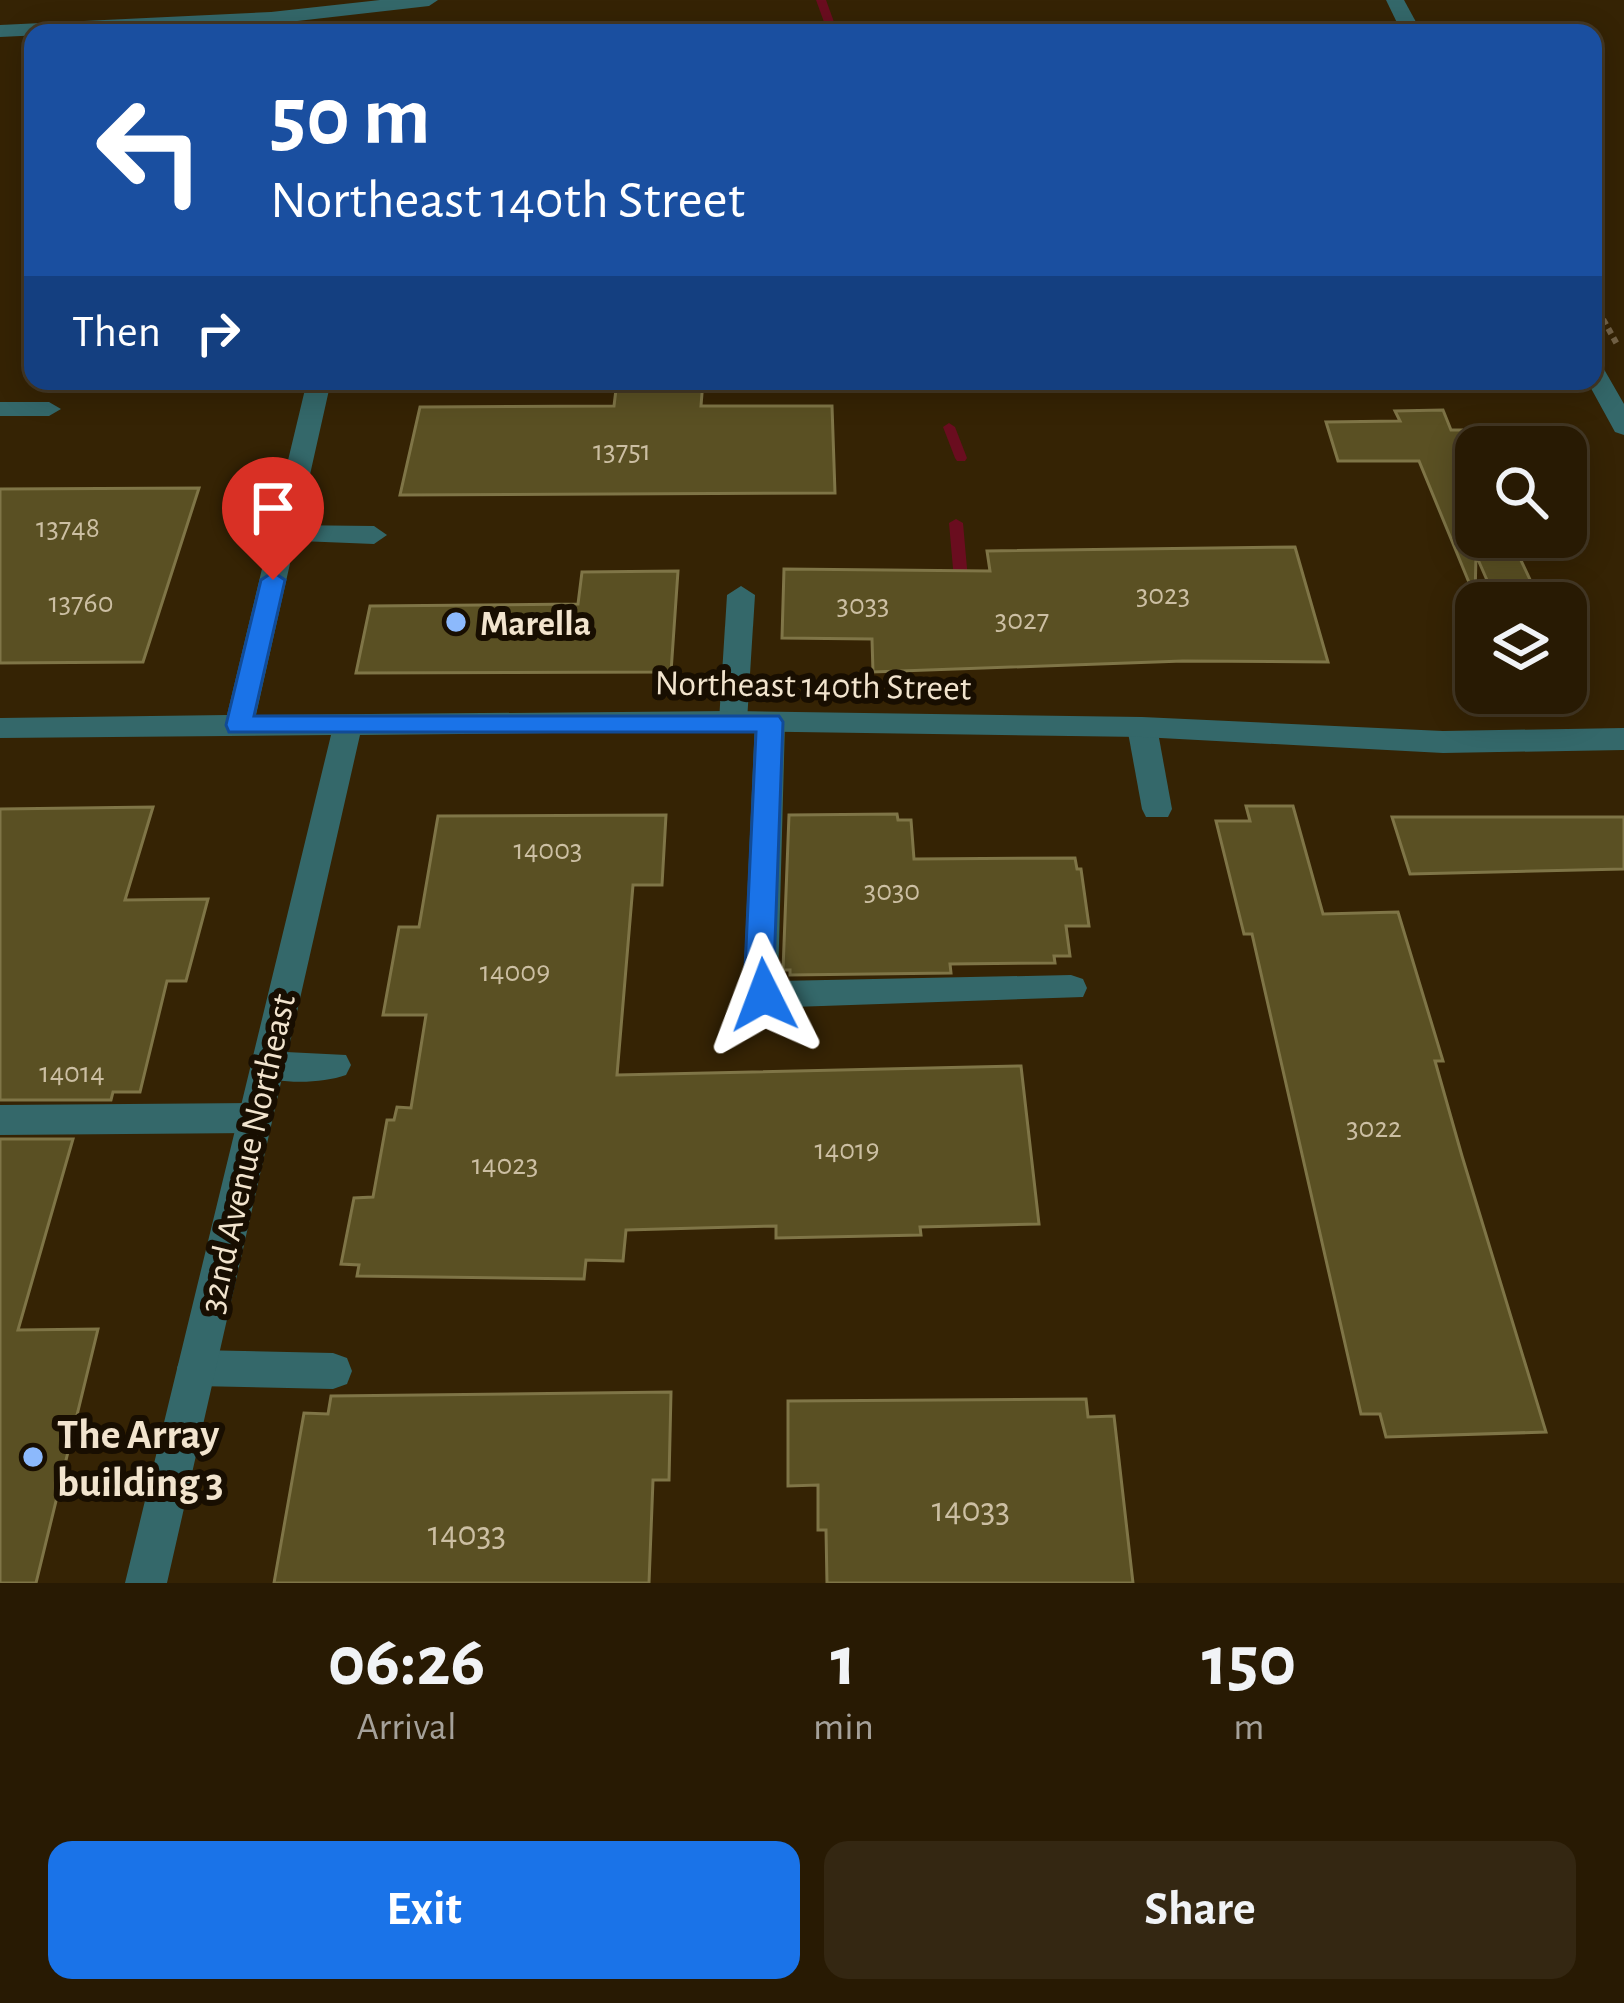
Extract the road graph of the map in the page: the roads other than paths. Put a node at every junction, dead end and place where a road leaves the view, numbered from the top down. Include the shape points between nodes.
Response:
1 (429, 0) edge
2 (407, 1) edge
3 (146, 24) edge
4 (402, 24) dead end
5 (1602, 386) edge
6 (317, 390) edge
7 (0, 409) edge
8 (49, 409) dead end
9 (1624, 427) edge
10 (284, 534) junction
11 (374, 535) dead end
12 (741, 596) dead end
13 (733, 721) junction
14 (770, 722) junction
15 (348, 724) junction
16 (239, 725) junction
17 (1142, 727) junction
18 (0, 728) edge
19 (1624, 739) edge
20 (1157, 809) dead end
21 (1071, 988) dead end
22 (266, 1065) junction
23 (334, 1065) dead end
24 (254, 1118) junction
25 (0, 1120) edge
26 (196, 1368) junction
27 (332, 1370) dead end
28 (146, 1583) edge

1 - 2 street
2 - 3 street
2 - 4 street
5 - 9 street
6 - 10 street
7 - 8 street
10 - 11 street
10 - 16 street
12 - 13 street
13 - 14 street, Northeast 140th Street
13 - 15 street, Northeast 140th Street
14 - 17 street, Northeast 140th Street
14 - 21 street via 764,995
15 - 16 street, Northeast 140th Street
15 - 22 street, 32nd Avenue Northeast
16 - 18 street, Northeast 140th Street
17 - 19 street, Northeast 140th Street via 1443,742
17 - 20 street
22 - 23 street
22 - 24 street, 32nd Avenue Northeast
24 - 25 street
24 - 26 street, 32nd Avenue Northeast
26 - 27 street
26 - 28 street, 32nd Avenue Northeast

